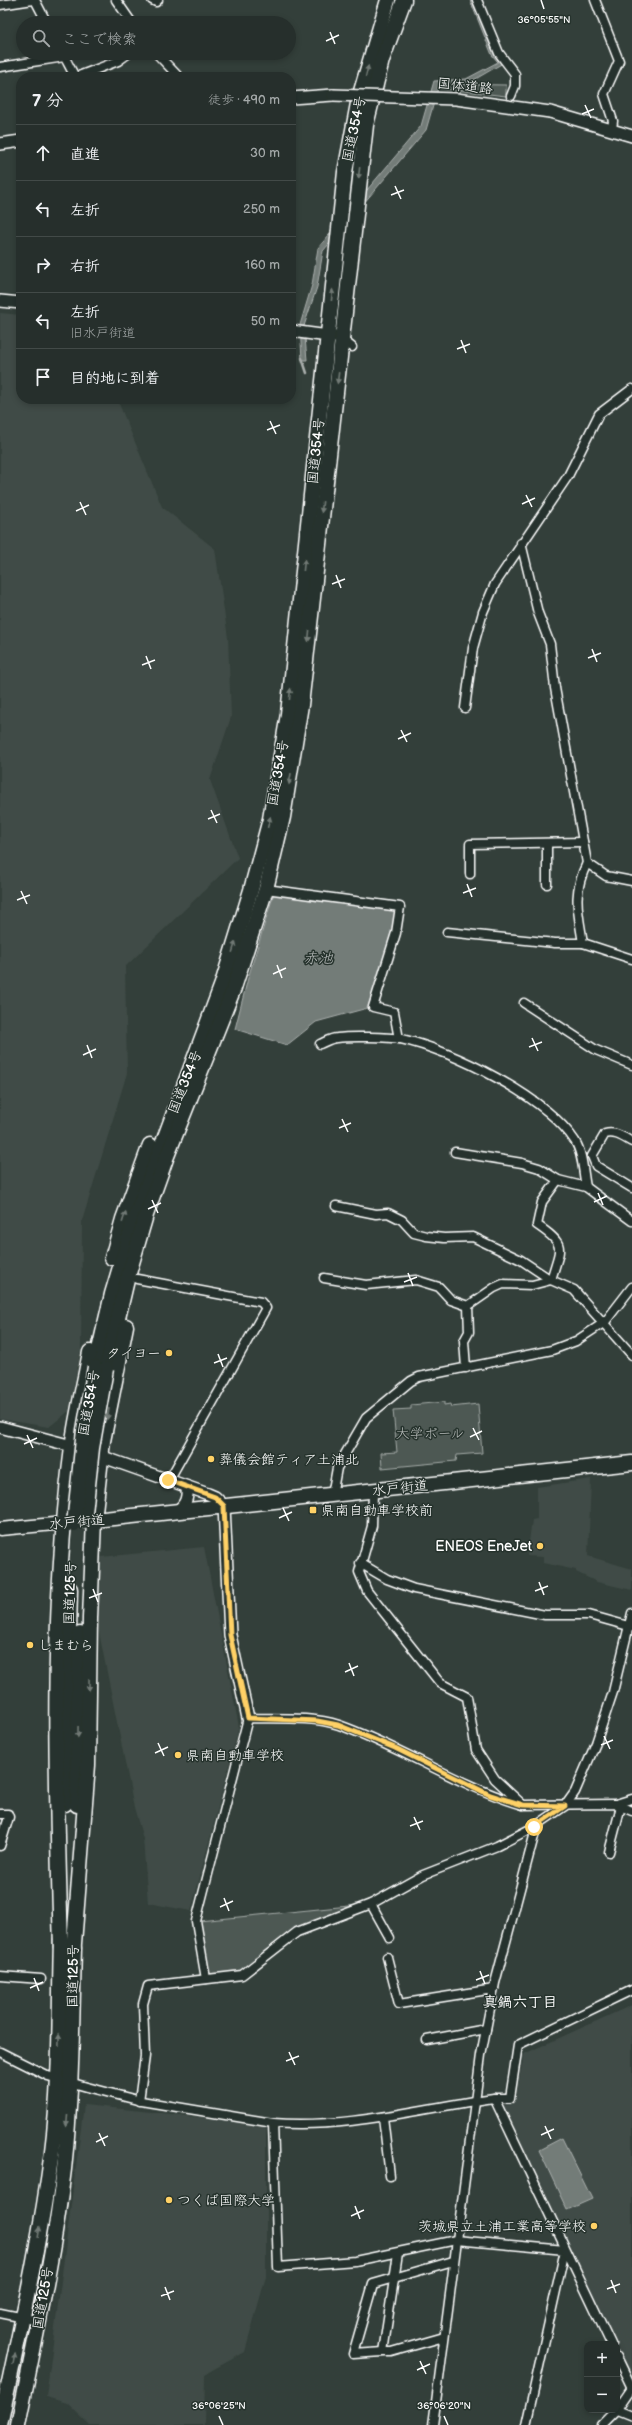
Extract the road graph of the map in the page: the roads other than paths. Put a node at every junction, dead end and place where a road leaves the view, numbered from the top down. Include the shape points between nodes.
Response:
1 (34, 0) edge
2 (116, 0) edge
3 (152, 0) edge
4 (158, 0) edge
5 (388, 0) edge
6 (404, 0) edge
7 (477, 0) edge
8 (595, 0) edge
9 (0, 5) edge
10 (43, 16) edge
11 (127, 16) edge
12 (37, 60) edge
13 (66, 60) edge
14 (119, 60) edge
15 (163, 60) edge
16 (0, 67) edge
17 (72, 72) edge
18 (88, 72) edge
19 (174, 72) edge
20 (511, 96) dead end
21 (296, 98) edge
22 (612, 129) junction
23 (632, 136) edge
24 (16, 141) edge
25 (0, 144) edge
26 (0, 301) edge
27 (16, 303) edge
28 (296, 331) edge
29 (328, 334) junction
30 (347, 343) junction
31 (632, 389) edge
32 (521, 543) junction
33 (465, 708) dead end
34 (583, 842) junction
35 (547, 844) junction
36 (586, 864) junction
37 (470, 874) dead end
38 (632, 881) edge
39 (547, 884) dead end
40 (266, 889) junction
41 (447, 932) dead end
42 (583, 943) junction
43 (632, 959) edge
44 (228, 986) junction
45 (524, 1003) dead end
46 (399, 1039) junction
47 (320, 1044) dead end
48 (632, 1065) edge
49 (632, 1142) edge
50 (455, 1152) dead end
51 (558, 1180) junction
52 (586, 1187) junction
53 (632, 1188) edge
54 (336, 1206) dead end
55 (632, 1221) edge
56 (324, 1278) dead end
57 (137, 1279) junction
58 (551, 1280) junction
59 (632, 1287) edge
60 (468, 1306) junction
61 (605, 1322) junction
62 (632, 1355) edge
63 (466, 1368) junction
64 (0, 1427) edge
65 (72, 1446) junction
66 (101, 1456) junction
67 (632, 1463) edge
68 (168, 1480) junction
69 (187, 1487) junction
70 (373, 1491) junction
71 (332, 1495) junction
72 (224, 1506) junction
73 (177, 1511) junction
74 (79, 1523) junction
75 (0, 1529) edge
76 (360, 1562) junction
77 (75, 1609) junction
78 (632, 1613) edge
79 (631, 1626) edge
80 (248, 1718) junction
81 (632, 1799) edge
82 (523, 1805) junction
83 (619, 1805) junction
84 (565, 1806) junction
85 (632, 1811) edge
86 (0, 1814) edge
87 (537, 1825) junction
88 (0, 1846) edge
89 (610, 1852) dead end
90 (371, 1904) junction
91 (390, 1938) dead end
92 (61, 1947) junction
93 (73, 1956) junction
94 (387, 1957) dead end
95 (0, 1976) edge
96 (41, 1979) dead end
97 (206, 1979) junction
98 (494, 1989) junction
99 (632, 1990) edge
100 (486, 2029) junction
101 (427, 2040) dead end
102 (0, 2052) edge
103 (64, 2081) junction
104 (494, 2098) junction
105 (138, 2101) junction
106 (475, 2101) junction
107 (383, 2117) junction
108 (273, 2123) junction
109 (390, 2176) dead end
110 (456, 2240) junction
111 (565, 2250) junction
112 (398, 2253) junction
113 (453, 2261) junction
114 (394, 2279) junction
115 (0, 2313) edge
116 (22, 2318) junction
117 (39, 2321) junction
118 (444, 2337) junction
119 (610, 2341) edge
120 (383, 2352) junction
121 (620, 2363) edge
122 (632, 2388) edge
123 (620, 2406) edge
124 (620, 2411) edge
125 (614, 2413) edge
126 (632, 2416) edge
127 (0, 2425) edge
128 (18, 2425) edge
129 (432, 2425) edge
130 (526, 2425) edge
131 (601, 2425) edge

1 - 9 street
1 - 10 street
2 - 11 street
3 - 4 street
29 -> 5 highway, 国道354号 via 340,212 352,130 372,48
6 -> 30 highway, 国道354号 via 382,60 366,125 354,218
7 - 20 street via 499,53 515,74 515,86
8 - 22 street via 619,61 604,94 613,121
12 - 16 street
13 - 17 street
14 - 18 street
15 - 19 street
21 - 22 street, 国体道路, bridge via 333,95 456,99 550,112
22 - 23 street, 国体道路
24 - 25 street
26 - 27 street
28 - 29 street
29 - 30 street
44 -> 29 highway, 国道354号 via 270,819 288,714
30 -> 40 highway, 国道354号 via 300,712 283,817
31 - 32 street via 599,414 568,476
32 - 33 street via 495,584 483,612 473,648
32 - 34 street via 538,613 550,644 555,688
34 - 35 street
34 - 36 street
35 - 37 street via 470,844
35 - 39 street
36 - 38 street via 606,876
36 - 42 street via 578,881 577,895
40 - 44 highway, 国道354号
40 - 46 street via 400,907 396,933 373,1007 394,1012
41 - 42 street via 555,943
42 - 43 street
44 - 57 highway via 215,1062 176,1158
65 -> 44 highway via 99,1307 123,1219 189,1052
44 - 74 highway, 国道354号, bridge via 134,1220 112,1294 101,1368 84,1430
45 - 48 street via 596,1050
46 - 47 street via 336,1038
46 - 52 street via 421,1044 485,1072 539,1104 574,1139 581,1151
49 - 53 street via 610,1132 605,1134 592,1156 596,1166
50 - 51 street via 522,1163 539,1168
51 - 52 street
51 - 58 street via 542,1202 537,1225 556,1238 560,1248
52 - 55 street
54 - 58 street via 376,1214 388,1213 402,1220 414,1233 426,1236 473,1237 521,1260
56 - 60 street via 366,1285 416,1280 439,1287 451,1300
57 -> 66 highway via 111,1394
57 - 68 street via 261,1302 266,1308
58 - 60 street via 532,1285 503,1284
58 - 61 street via 574,1290
59 - 61 street
60 - 63 street via 469,1332 464,1341
61 - 62 street
61 - 63 street via 576,1341 552,1350
63 - 71 street via 419,1376 371,1413 337,1468
64 - 65 street
65 - 66 street
65 - 74 highway
66 - 68 street
66 - 74 highway
67 - 70 highway, 水戸街道
68 - 69 street
69 - 72 street via 215,1497
69 - 73 street via 186,1502
70 - 71 highway, 水戸街道
70 - 76 street via 372,1526
71 - 72 highway, 水戸街道
72 - 73 highway, 水戸街道
72 - 80 street via 230,1635
73 - 74 highway, 水戸街道
74 - 75 main road, 水戸街道
74 - 77 highway, 国道125号
74 - 92 highway via 59,1617 55,1764
74 -> 93 highway via 88,1765
76 - 79 street via 387,1579 429,1593 545,1615 589,1615
76 - 82 street via 359,1572 367,1591 440,1683 467,1697 476,1750 495,1778
77 - 92 highway, 国道125号
77 -> 93 highway, 国道125号
78 - 79 street
79 - 84 street via 596,1743 575,1792
80 - 82 street via 317,1721 338,1725 395,1748 490,1795
80 - 97 street via 196,1921
81 - 83 street
82 - 84 street
83 - 84 street
83 - 85 street
83 - 89 street
84 - 87 street
86 - 88 street via 8,1814 9,1817
87 - 90 street via 497,1846 423,1875
87 - 98 street
90 - 91 street
90 - 97 street via 296,1932 242,1975
103 -> 92 highway, 国道125号
93 - 103 highway, 国道125号
94 - 98 street via 399,2004
95 - 96 street
97 - 105 street via 148,1986 143,2004 145,2056
98 - 100 street
99 - 104 street via 518,2045 510,2098
100 - 101 street
100 - 106 street
102 - 103 street
103 - 105 street
116 -> 103 highway, 国道125号
103 -> 117 highway, 国道125号 via 64,2169
104 - 106 street
104 - 111 street
105 - 108 street
106 - 107 street
106 - 110 street
107 - 108 street via 305,2126
107 - 109 street
108 - 112 street via 278,2267 349,2262
110 - 111 street
110 - 112 street
110 - 113 street
111 - 119 street
111 - 130 street
112 - 114 street
113 - 114 street
113 - 118 street
114 - 120 street
114 - 120 street via 374,2284 353,2354
115 - 116 street
116 - 117 street
127 -> 116 highway, 国道125号
117 - 128 highway, 国道125号
118 - 120 street
118 - 129 street
121 - 122 street
122 - 123 street
124 - 126 street
125 - 131 street

